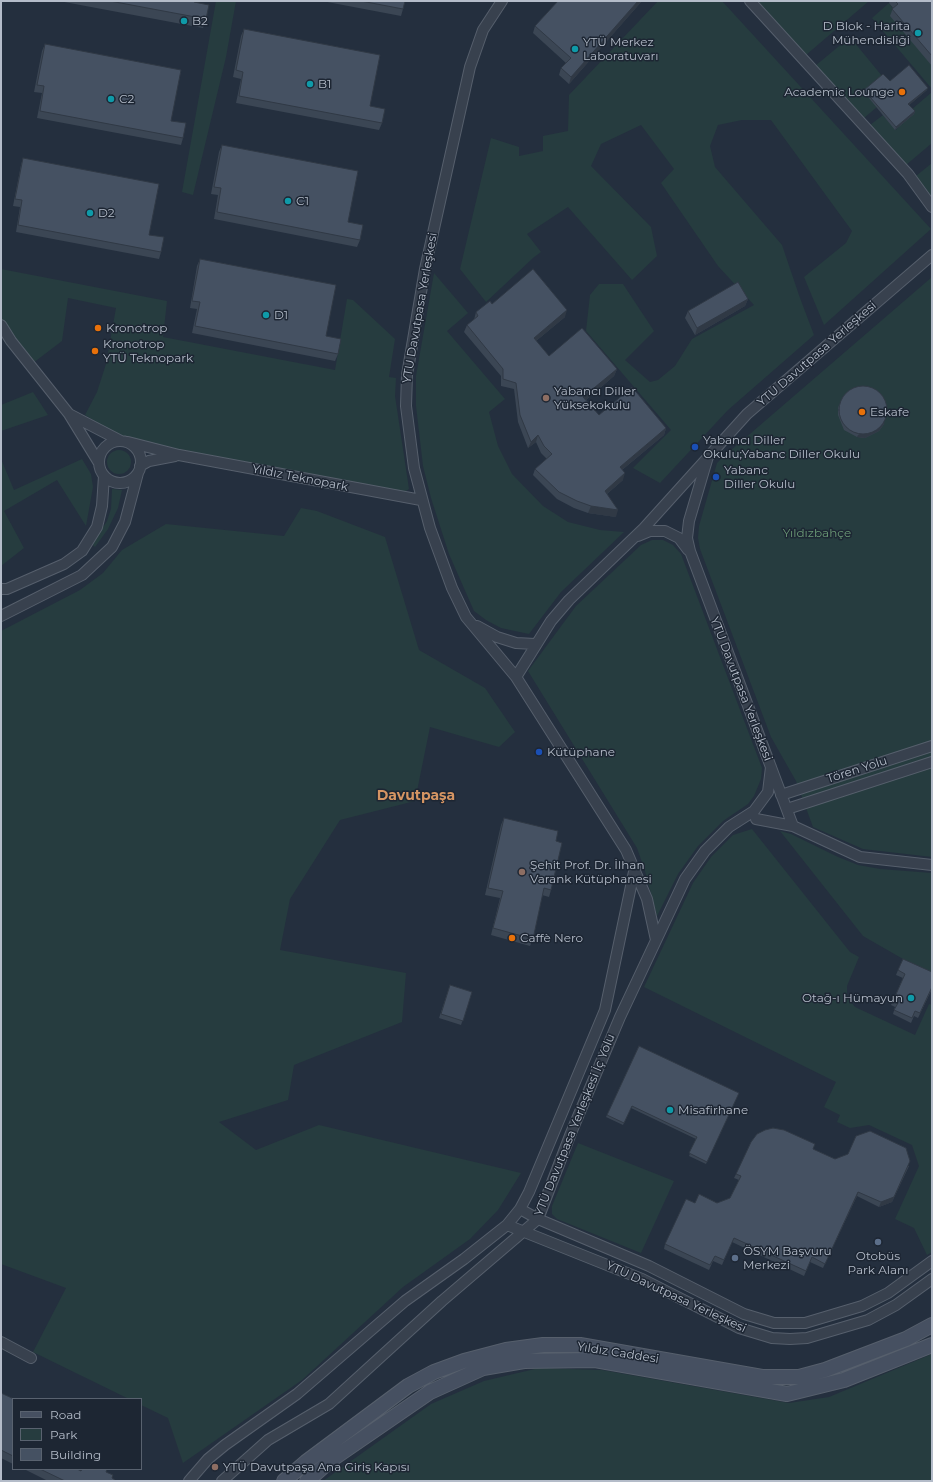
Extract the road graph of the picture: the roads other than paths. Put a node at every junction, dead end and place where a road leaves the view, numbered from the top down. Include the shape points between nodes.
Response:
1 (502, 1) edge
2 (750, 1) edge
3 (932, 207) edge
4 (932, 255) edge
5 (1, 325) edge
6 (69, 414) junction
7 (125, 441) junction
8 (179, 455) junction
9 (708, 458) junction
10 (99, 463) junction
11 (139, 469) junction
12 (104, 476) junction
13 (421, 500) junction
14 (634, 538) junction
15 (690, 551) junction
16 (1, 589) edge
17 (1, 616) edge
18 (466, 617) junction
19 (535, 644) junction
20 (516, 677) junction
21 (932, 746) edge
22 (932, 762) edge
23 (771, 767) junction
24 (782, 795) junction
25 (787, 809) junction
26 (756, 819) dead end
27 (793, 826) junction
28 (932, 865) edge
29 (634, 868) junction
30 (656, 940) junction
31 (520, 1209) junction
32 (538, 1219) junction
33 (507, 1225) junction
34 (524, 1232) junction
35 (932, 1261) edge
36 (932, 1279) edge
37 (932, 1325) edge
38 (1, 1342) edge
39 (932, 1345) edge
40 (31, 1358) dead end
41 (189, 1481) edge
42 (222, 1481) edge
43 (284, 1481) edge
44 (307, 1481) edge

1 - 13 street, YTU Davutpasa Yerleşkesi via 483,30 470,67 425,269 407,375 409,437
2 - 3 street via 908,174
4 - 9 street, YTU Davutpasa Yerleşkesi via 747,414
5 - 6 street, Yıldız Teknopark
6 - 7 street, Yıldız Teknopark
6 - 10 street, Yıldız Teknopark
7 - 8 street, Yıldız Teknopark
7 - 10 street via 108,444 100,456
7 - 11 street via 138,452
8 - 11 street, Yıldız Teknopark via 164,457
8 - 13 street, Yıldız Teknopark
9 - 14 street, YTU Davutpasa Yerleşkesi
9 - 15 street, YTU Davutpasa Yerleşkesi via 689,521 687,538
10 - 12 street
11 - 12 street via 128,481 121,483
11 - 17 street via 125,522 112,547 82,575
12 - 16 street via 102,506 97,527 82,551 64,564 7,589
13 - 18 street, YTU Davutpasa Yerleşkesi via 440,558
14 - 15 street, YTU Davutpasa Yerleşkesi via 650,531 665,531 679,538
14 - 19 street, YTU Davutpasa Yerleşkesi via 569,600
15 - 23 street, YTU Davutpasa Yerleşkesi
18 - 19 street, YTU Davutpasa Yerleşkesi via 497,637 516,643
18 - 20 street, YTU Davutpasa Yerleşkesi
19 - 20 street, YTU Davutpasa Yerleşkesi
20 - 29 street, YTU Davutpasa Yerleşkesi via 626,850
21 - 24 street, Tören Yolu
22 - 25 street, Tören Yolu
23 - 24 street, YTU Davutpasa Yerleşkesi
23 - 30 street, YTÜ Davutpasa Yerleşkesi İç Yolu via 768,792 754,811 729,827 705,851 685,879
24 - 25 street, YTU Davutpasa Yerleşkesi
25 - 27 street, YTU Davutpasa Yerleşkesi
26 - 27 street
27 - 28 street via 860,857
29 - 30 street, YTU Davutpasa Yerleşkesi via 647,899
29 - 31 street, YTÜ Davutpasa Yerleşkesi İç Yolu via 605,1010
30 - 32 street, YTÜ Davutpasa Yerleşkesi İç Yolu via 620,1017
31 - 32 street, YTU Davutpasa Yerleşkesi
31 - 33 street, YTÜ Davutpasa Yerleşkesi İç Yolu
32 - 34 street, YTÜ Davutpasa Yerleşkesi İç Yolu
32 - 35 street, YTU Davutpasa Yerleşkesi via 648,1266 744,1314 774,1323 805,1323 862,1306 888,1293
33 - 34 street, YTU Davutpasa Yerleşkesi
33 - 41 street, YTÜ Davutpasa Yerleşkesi İç Yolu via 464,1260 405,1301 297,1394 225,1445 208,1459
34 - 36 street, YTU Davutpasa Yerleşkesi via 642,1279 739,1328 772,1338 807,1338 868,1320 896,1306
34 - 42 street, YTÜ Davutpasa Yerleşkesi İç Yolu via 442,1301 329,1404 268,1440
37 - 43 main road, Yıldız Caddesi via 906,1339 825,1370 799,1376 762,1377 580,1345 544,1345 506,1350 441,1369 408,1386
38 - 40 street
39 - 44 main road, Yıldız Caddesi via 844,1380 786,1394 595,1360 524,1361 483,1368 430,1392 331,1460

